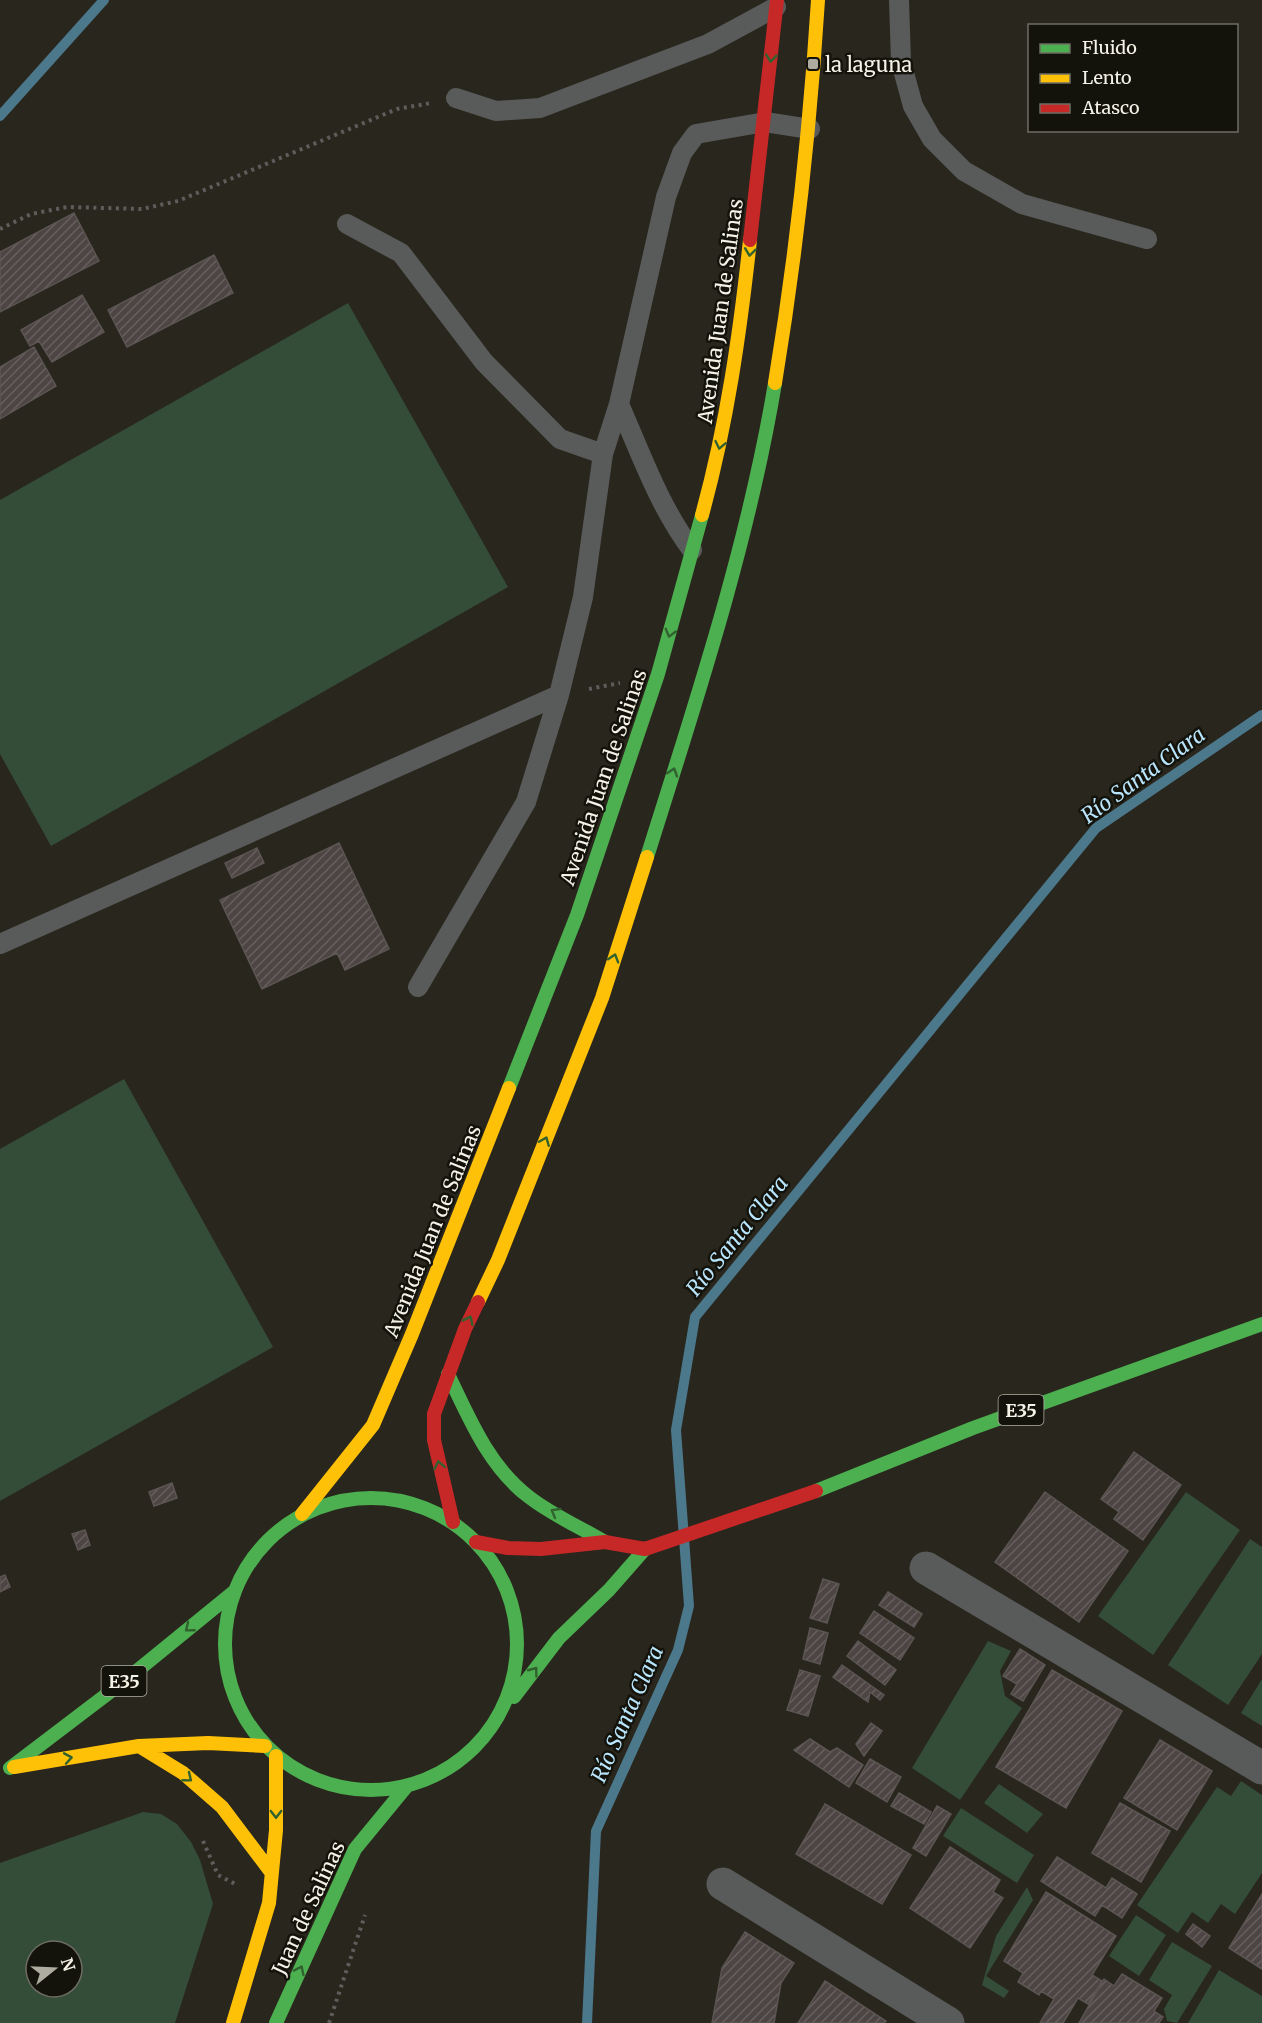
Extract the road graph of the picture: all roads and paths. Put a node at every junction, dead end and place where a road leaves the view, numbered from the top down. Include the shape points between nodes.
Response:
1 (818, 0) edge
2 (899, 0) edge
3 (777, 4) edge
4 (456, 98) joint
5 (765, 122) junction
6 (810, 129) junction
7 (347, 224) dead end
8 (0, 229) edge
9 (1147, 238) dead end
10 (619, 404) junction
11 (603, 454) junction
12 (692, 550) junction
13 (658, 674) junction
14 (559, 696) junction
15 (0, 944) edge
16 (418, 987) dead end
17 (1262, 1324) edge
18 (448, 1374) junction
19 (302, 1514) junction
20 (453, 1522) junction
21 (476, 1542) junction
22 (605, 1542) junction
23 (645, 1549) junction
24 (926, 1568) dead end
25 (235, 1591) junction
26 (498, 1717) junction
27 (139, 1746) junction
28 (265, 1746) junction
29 (276, 1756) junction
30 (1262, 1768) edge
31 (5, 1769) edge
32 (406, 1787) junction
33 (198, 1831) dead end
34 (271, 1872) junction
35 (723, 1884) dead end
36 (269, 1903) junction
37 (233, 2023) edge
38 (276, 2023) edge
39 (948, 2023) edge

1 - 6 main road
2 - 9 lane via 901,62 913,106 932,139 964,171 1022,204
3 - 4 lane via 708,44 540,108 496,111
3 -> 5 main road, Avenida Juan de Salinas
4 - 8 path via 397,109 178,201 142,209 67,207 31,214
5 - 6 lane
5 - 10 lane via 696,134 682,153 666,197
5 -> 12 main road, Avenida Juan de Salinas via 739,342 720,450
18 -> 6 main road via 498,1260 602,998 716,638 767,434 795,264
7 - 11 lane via 401,252 484,362 560,439
10 - 11 lane
10 - 12 lane via 663,507
11 - 14 lane via 583,597
12 -> 13 main road, Avenida Juan de Salinas
13 - 14 path
13 - 19 main road, Avenida Juan de Salinas via 577,915 412,1334 373,1425
14 - 15 lane
14 - 16 lane via 526,802
17 - 23 main road, E35 via 973,1428 783,1504
20 -> 18 main road via 434,1440 434,1414
22 -> 18 main road via 528,1497 507,1476 487,1450
19 - 20 main road, E35 via 352,1498 373,1497 413,1503
19 - 25 main road, E35 via 261,1546
20 - 21 main road, E35
21 - 22 main road, E35 via 541,1549
21 - 26 main road, E35 via 500,1574 516,1624 517,1661
22 - 23 main road, E35
26 -> 23 main road, E35 via 559,1638
24 - 30 street
25 - 28 main road, E35 via 225,1628 226,1667 236,1702
25 -> 31 main road, E35 via 127,1679
26 - 32 main road, E35 via 459,1762
27 - 28 main road, E35
31 -> 27 main road, E35
27 -> 34 main road via 183,1773 222,1807
28 - 29 main road, E35
29 - 32 main road, E35 via 312,1780 329,1785 370,1792
29 -> 34 main road, Juan de Salinas via 276,1830
38 -> 32 main road, Juan de Salinas via 355,1849
33 - 36 path via 218,1875
34 - 36 main road, Juan de Salinas
35 - 39 street
36 - 37 main road, Juan de Salinas

